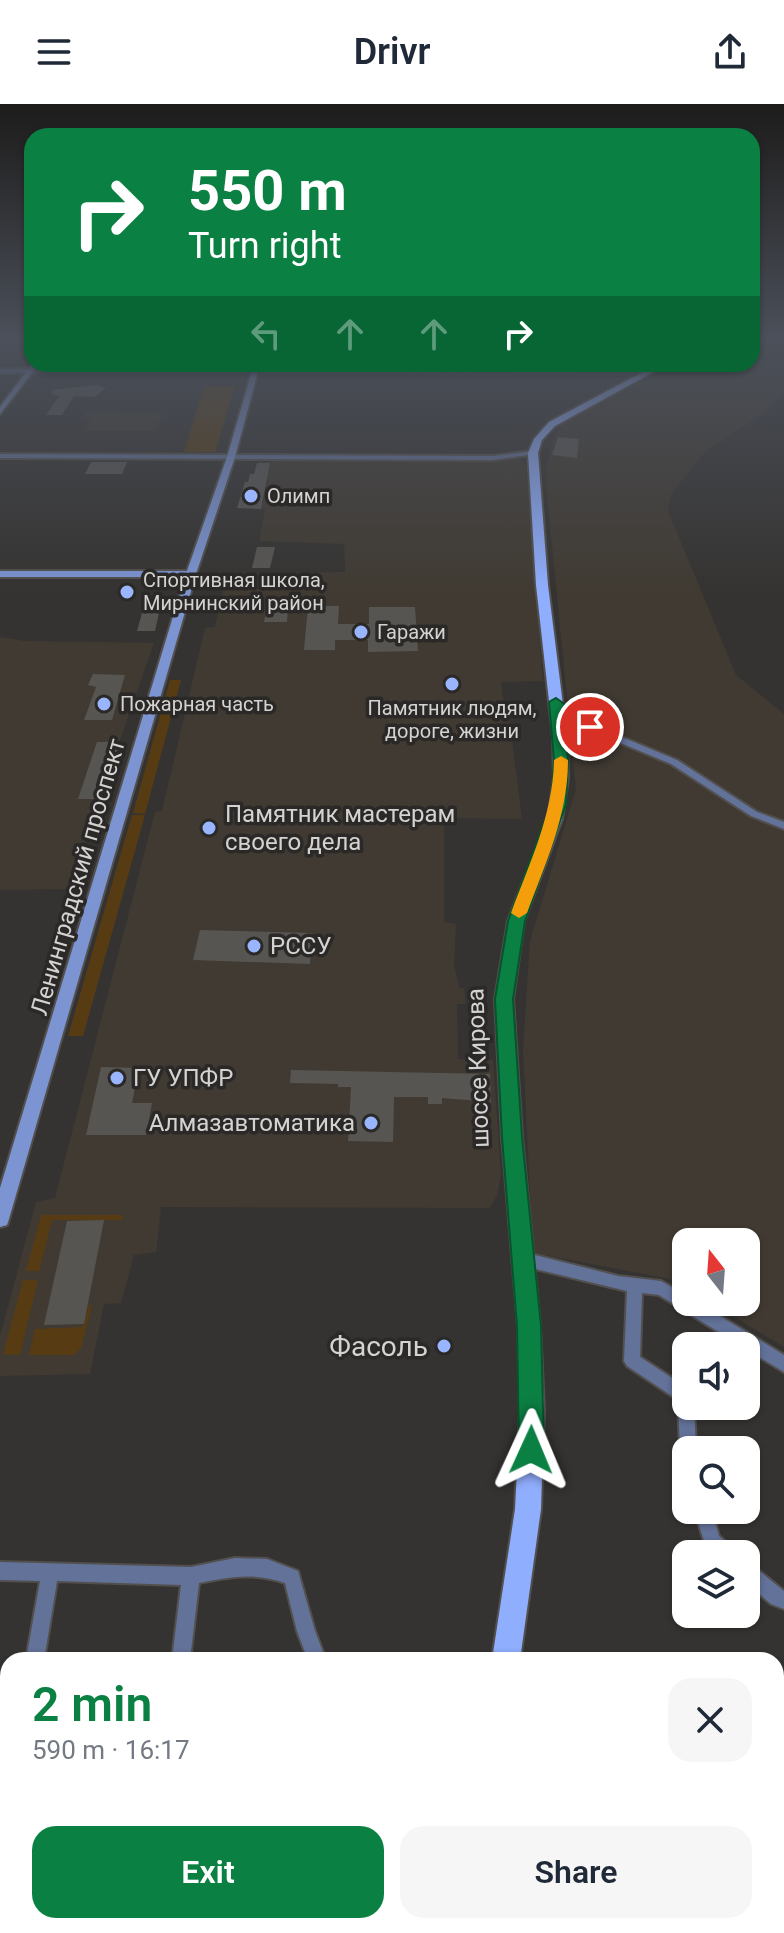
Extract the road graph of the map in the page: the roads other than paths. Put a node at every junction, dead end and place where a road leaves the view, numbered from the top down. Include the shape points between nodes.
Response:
1 (241, 421) edge
2 (557, 421) edge
3 (533, 453) junction
4 (0, 456) edge
5 (231, 457) junction
6 (0, 574) edge
7 (191, 574) junction
8 (556, 702) junction
9 (784, 826) edge
10 (0, 1219) edge
11 (523, 1259) junction
12 (635, 1286) junction
13 (784, 1364) edge
14 (672, 1387) edge
15 (0, 1571) edge
16 (50, 1572) junction
17 (191, 1576) junction
18 (760, 1583) edge
19 (784, 1600) edge
20 (36, 1652) edge
21 (182, 1652) edge
22 (314, 1652) edge
23 (507, 1652) edge

1 - 5 main road, Ленинградский проспект
2 - 3 main road via 538,439
3 - 5 street via 493,458
3 - 8 main road, шоссе Кирова
4 - 5 street
5 - 7 main road, Ленинградский проспект
6 - 7 main road
7 - 10 main road, Ленинградский проспект
8 - 9 street via 590,727 674,762 754,814
8 - 11 main road, шоссе Кирова via 559,804 516,921 504,999
11 - 12 street
11 - 23 main road, шоссе Кирова via 531,1450
12 - 13 street via 661,1288
12 - 14 street via 632,1361
15 - 16 street
16 - 17 street
16 - 20 street
17 - 21 street
17 - 22 street via 235,1567 267,1568 292,1577
18 - 19 street

